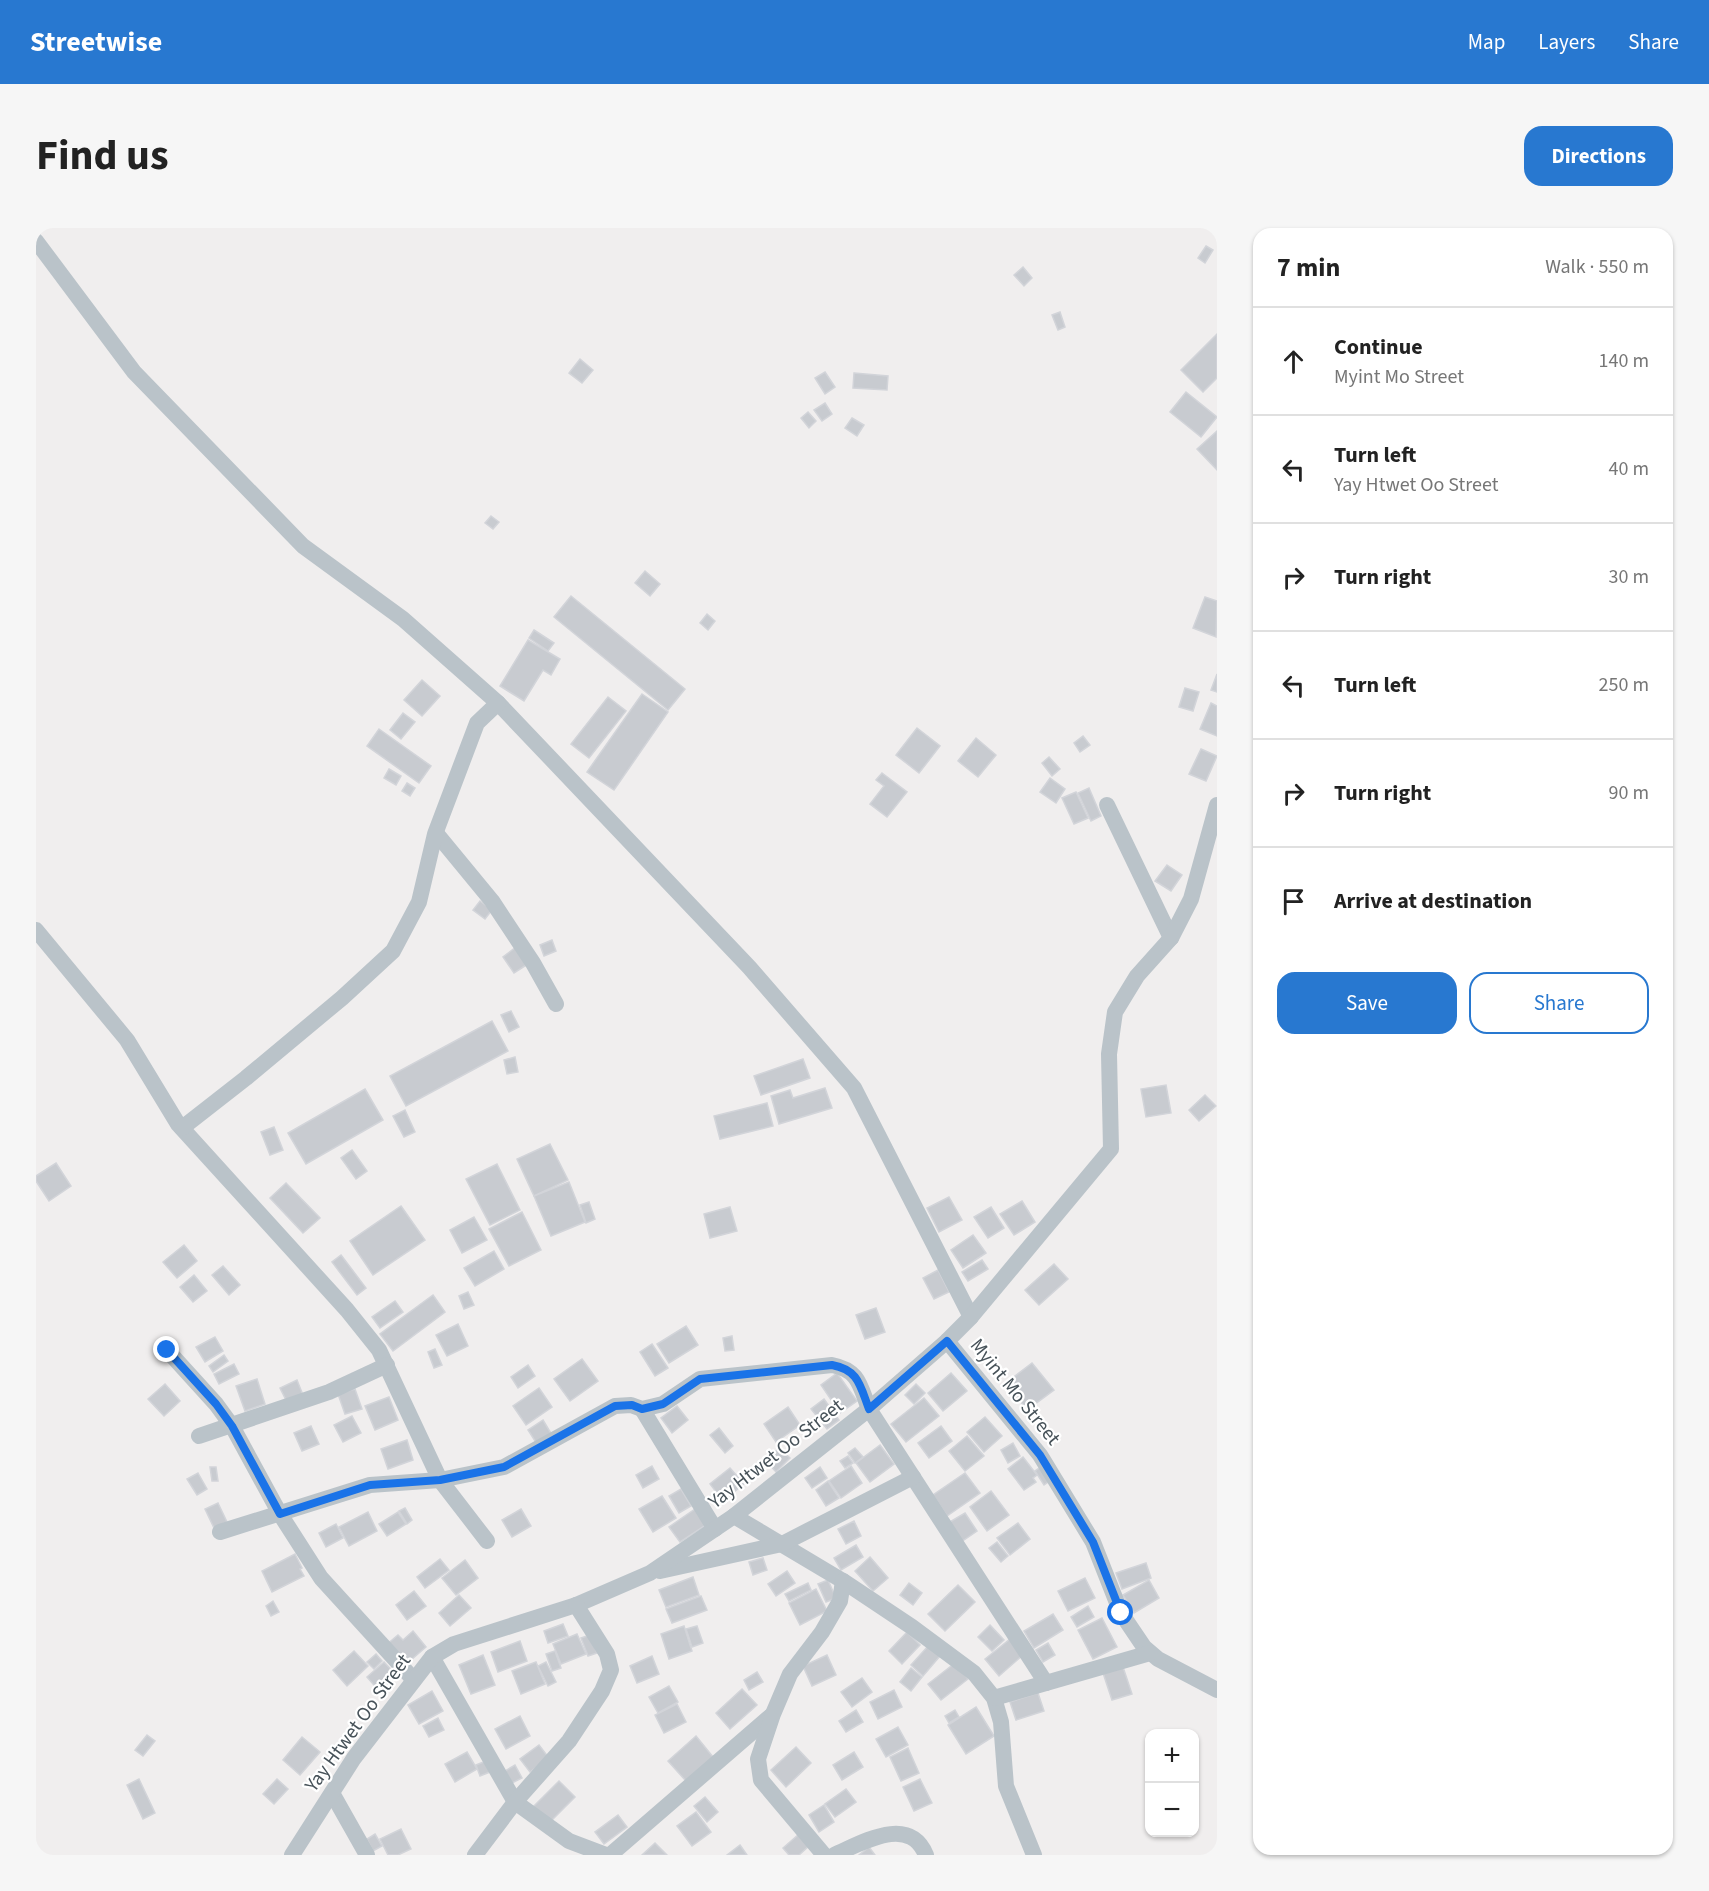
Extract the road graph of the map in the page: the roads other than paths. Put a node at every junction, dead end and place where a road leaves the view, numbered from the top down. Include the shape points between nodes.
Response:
1 (36, 241) edge
2 (498, 703) junction
3 (1107, 805) dead end
4 (1217, 805) edge
5 (436, 833) junction
6 (36, 930) edge
7 (1172, 938) junction
8 (556, 1004) dead end
9 (182, 1128) junction
10 (971, 1317) junction
11 (947, 1341) junction
12 (167, 1350) dead end
13 (387, 1365) junction
14 (642, 1409) junction
15 (869, 1409) junction
16 (232, 1426) junction
17 (199, 1436) dead end
18 (913, 1477) junction
19 (440, 1480) junction
20 (280, 1514) junction
21 (734, 1516) junction
22 (715, 1529) junction
23 (220, 1532) dead end
24 (487, 1541) dead end
25 (782, 1544) junction
26 (650, 1573) junction
27 (843, 1581) junction
28 (576, 1605) junction
29 (1150, 1653) junction
30 (432, 1657) junction
31 (414, 1680) junction
32 (1046, 1683) junction
33 (1217, 1690) edge
34 (994, 1698) junction
35 (773, 1714) junction
36 (332, 1794) junction
37 (515, 1802) junction
38 (292, 1855) edge
39 (367, 1855) edge
40 (475, 1855) edge
41 (608, 1855) edge
42 (824, 1855) edge
43 (834, 1855) edge
44 (926, 1855) edge
45 (1034, 1855) edge

1 - 2 street via 134,372 303,546 403,619
2 - 5 street via 477,723
2 - 10 street via 749,967 854,1088
3 - 7 street
4 - 7 street, Yay Htwet Oo Street via 1191,899
5 - 8 street via 492,901
5 - 9 street via 419,902 393,951 342,998
6 - 9 street via 127,1040
7 - 10 street, Yay Htwet Oo Street via 1137,976 1114,1012 1109,1054 1111,1149
9 - 13 street via 347,1310
10 - 11 street, Yay Htwet Oo Street
11 - 15 street, Yay Htwet Oo Street
11 - 29 street, Myint Mo Street via 1040,1455 1093,1542 1121,1613
12 - 16 street
13 - 16 street via 329,1392
13 - 19 street
14 - 15 street via 663,1404 700,1379 832,1365 845,1367 855,1375
14 - 19 street via 615,1406 504,1467
14 - 22 street
15 - 18 street
15 - 21 street, Yay Htwet Oo Street
16 - 17 street
16 - 20 street
18 - 25 street
18 - 32 street
19 - 20 street via 370,1485
19 - 24 street
20 - 23 street
20 - 31 street via 321,1578
21 - 22 street, Yay Htwet Oo Street
21 - 25 street
22 - 26 street, Yay Htwet Oo Street
25 - 26 street
25 - 27 street
26 - 28 street, Yay Htwet Oo Street
27 - 34 street via 974,1673
27 - 35 street via 840,1601 790,1674
28 - 30 street, Yay Htwet Oo Street via 454,1644
28 - 37 street via 607,1654 611,1670 569,1741
29 - 32 street
29 - 33 street, Myint Mo Street
30 - 31 street, Yay Htwet Oo Street
30 - 37 street
31 - 36 street, Yay Htwet Oo Street via 354,1758
32 - 34 street
34 - 45 street via 1001,1722 1006,1786
35 - 41 street
35 - 42 street via 758,1759 761,1780
36 - 38 street, Yay Htwet Oo Street
36 - 39 street
37 - 40 street
37 - 41 street via 569,1841
43 - 44 street via 888,1833 907,1835 921,1844

